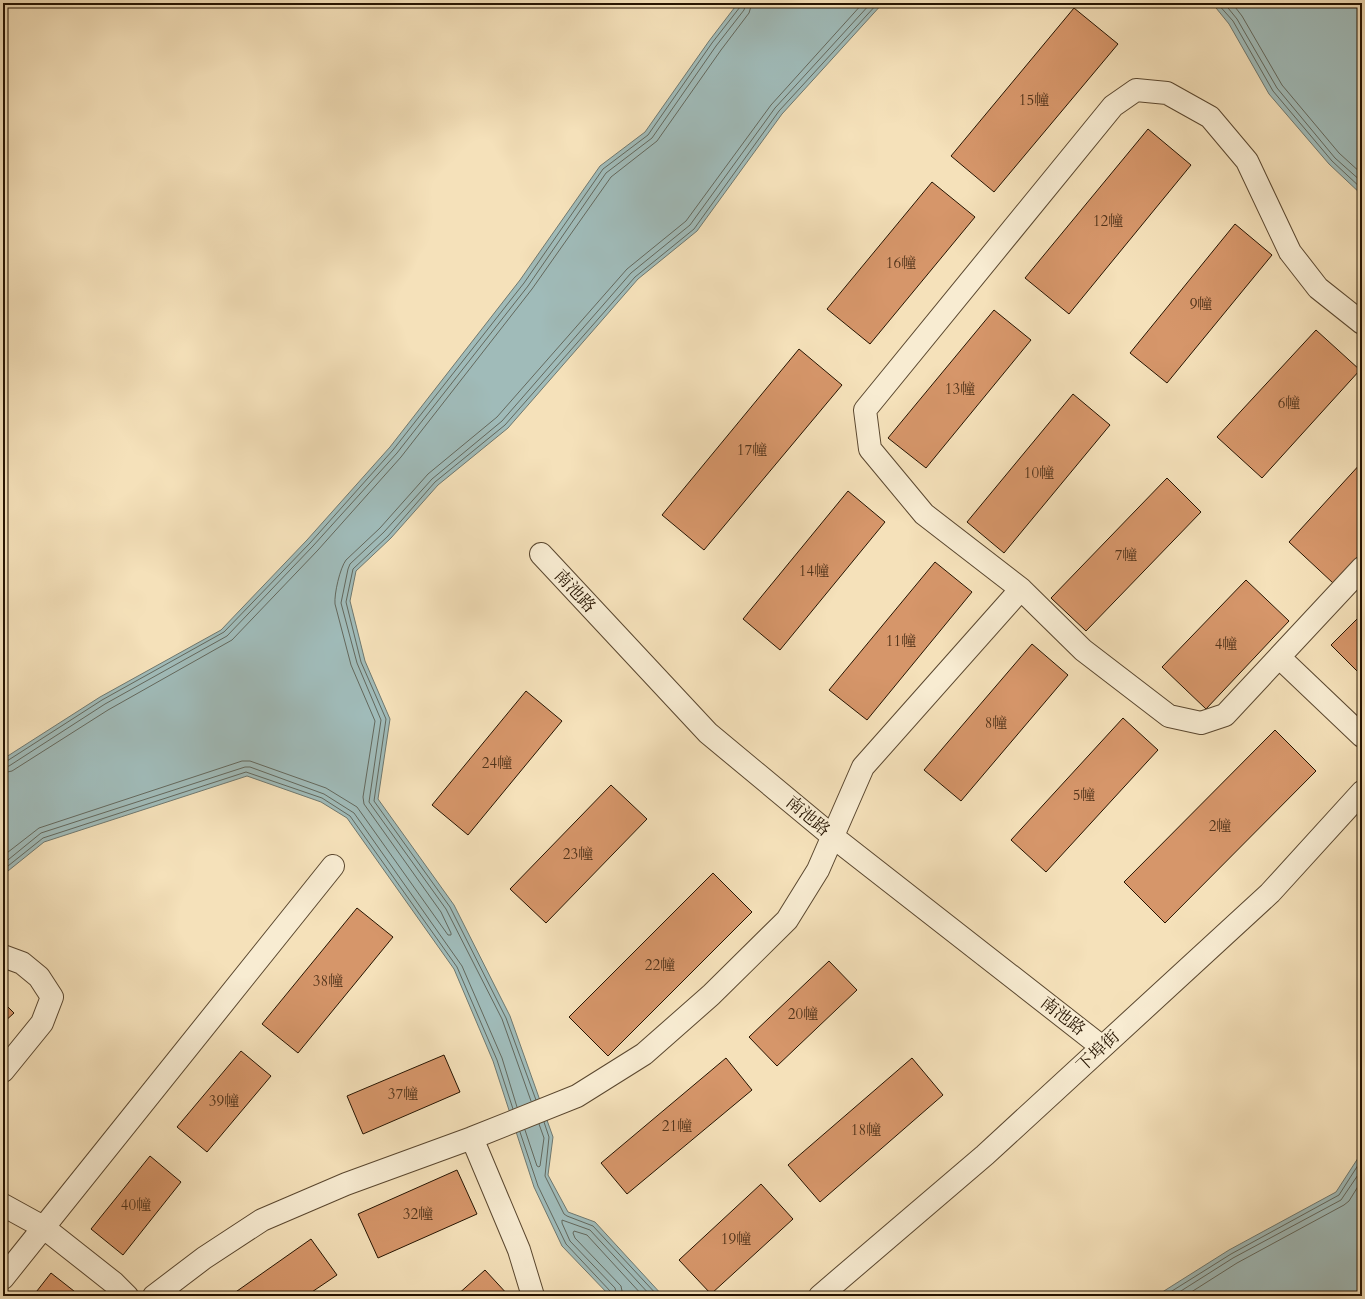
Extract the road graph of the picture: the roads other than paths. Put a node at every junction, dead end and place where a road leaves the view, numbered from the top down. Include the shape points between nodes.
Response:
1 (1362, 323) edge
2 (541, 554) dead end
3 (1362, 568) edge
4 (1021, 589) junction
5 (1279, 657) junction
6 (1362, 736) edge
7 (1362, 792) edge
8 (832, 836) junction
9 (333, 866) dead end
10 (3, 956) edge
11 (1102, 1047) junction
12 (3, 1071) edge
13 (472, 1138) junction
14 (3, 1206) edge
15 (43, 1227) junction
16 (3, 1278) edge
17 (127, 1296) edge
18 (154, 1296) edge
19 (533, 1296) edge
20 (820, 1296) edge

1 - 4 street via 1318,288 1290,252 1247,161 1210,117 1167,93 1136,90 1113,106 865,410 870,449 924,514
2 - 8 street, 南池路 via 708,733
3 - 5 street
4 - 5 street via 1083,650 1169,716 1201,723 1225,715
4 - 8 street via 863,767
5 - 6 street
7 - 11 street, 下埠街 via 1270,893
8 - 11 street, 南池路
8 - 13 street via 818,870 787,920 710,996 644,1054 577,1096
9 - 15 street
10 - 12 street via 22,963 39,977 52,997 42,1023
11 - 20 street, 下埠街 via 984,1156
13 - 18 street via 346,1184 262,1220 204,1258
13 - 19 street via 519,1250
14 - 15 street
15 - 16 street
15 - 17 street

